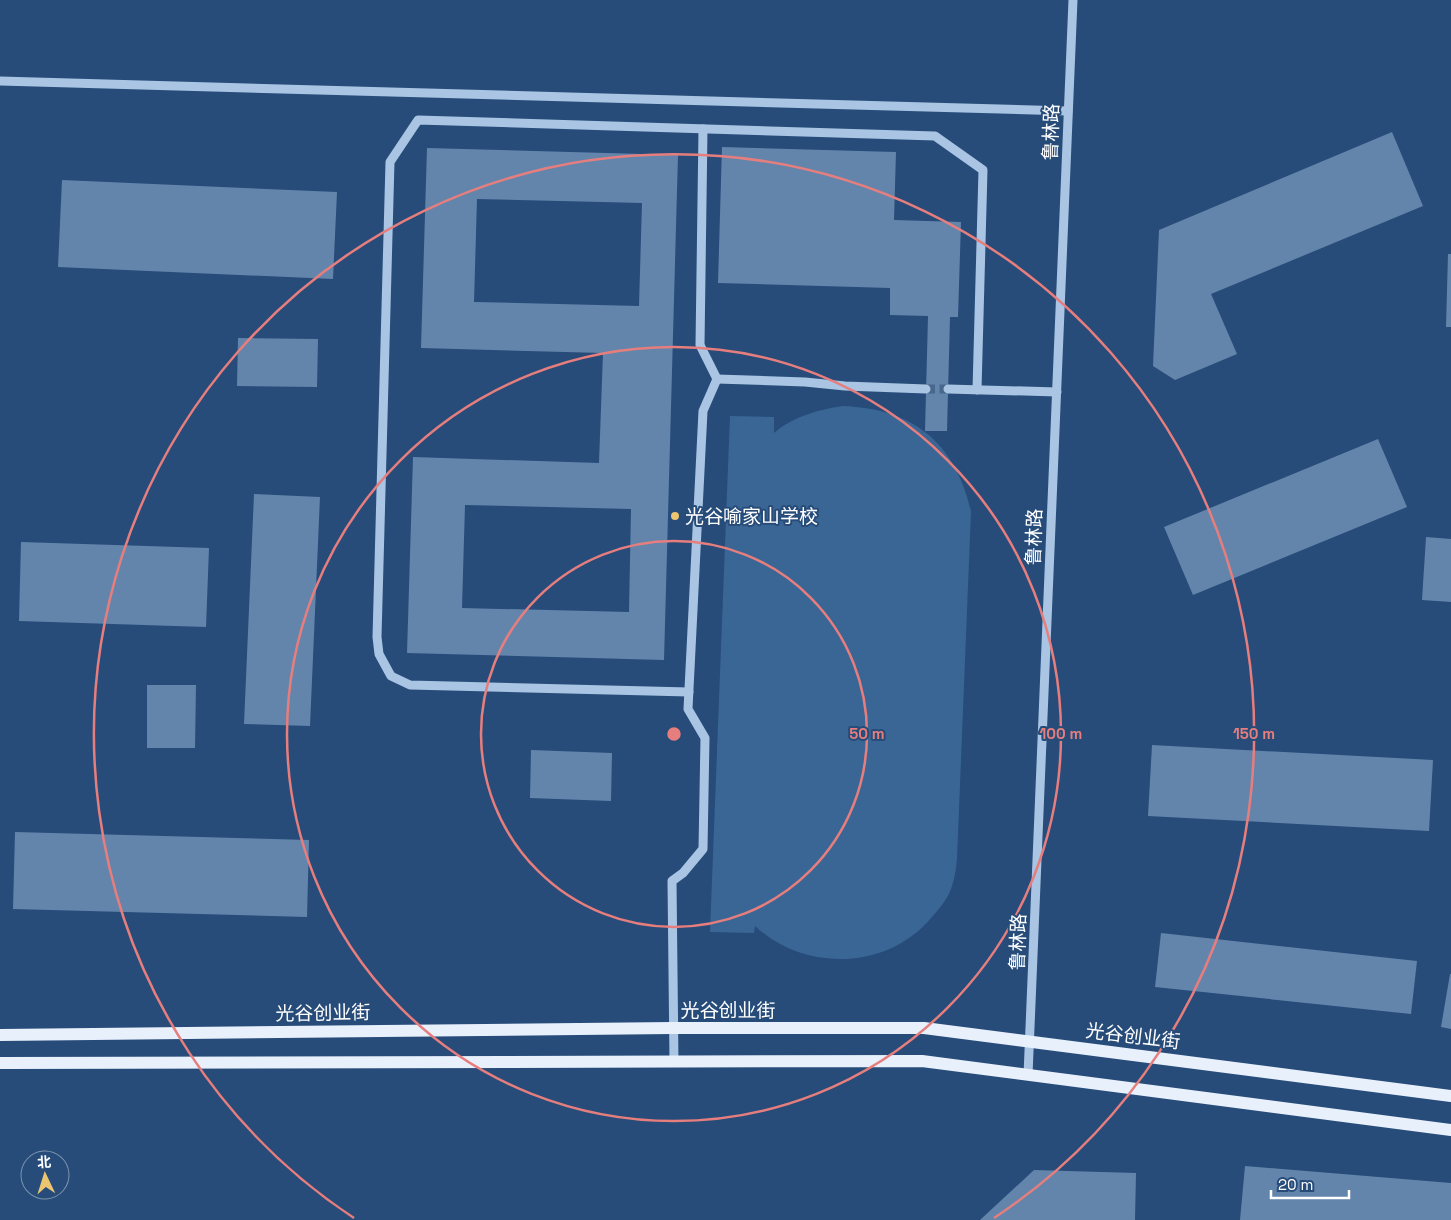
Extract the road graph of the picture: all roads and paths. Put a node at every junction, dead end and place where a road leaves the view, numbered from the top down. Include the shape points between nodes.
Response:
1 (1073, 0) edge
2 (0, 81) edge
3 (1068, 111) junction
4 (703, 129) junction
5 (717, 379) junction
6 (926, 389) tunnel mouth
7 (948, 389) tunnel mouth
8 (978, 390) junction
9 (1056, 392) junction
10 (689, 692) junction
11 (673, 1028) junction
12 (0, 1035) edge
13 (1030, 1041) junction
14 (674, 1062) junction
15 (0, 1063) edge
16 (1028, 1075) junction
17 (1451, 1096) edge
18 (1451, 1130) edge

1 - 3 street, 鲁林路
2 - 3 street
3 - 9 street, 鲁林路
4 - 5 street via 700,345
4 - 8 street via 935,136 983,170
4 - 10 street via 418,120 390,162 377,637 379,654 391,676 410,685
5 - 6 street
5 - 10 street via 703,411
7 - 8 street
8 - 9 street
9 - 13 street, 鲁林路
10 - 11 street via 688,709 705,738 703,849 672,881
11 - 12 main road, 光谷创业街
11 - 13 main road, 光谷创业街 via 924,1028
11 - 14 street
13 - 16 street, 鲁林路
13 - 17 main road, 光谷创业街
14 - 15 main road
14 - 16 main road via 922,1061
16 - 18 main road

